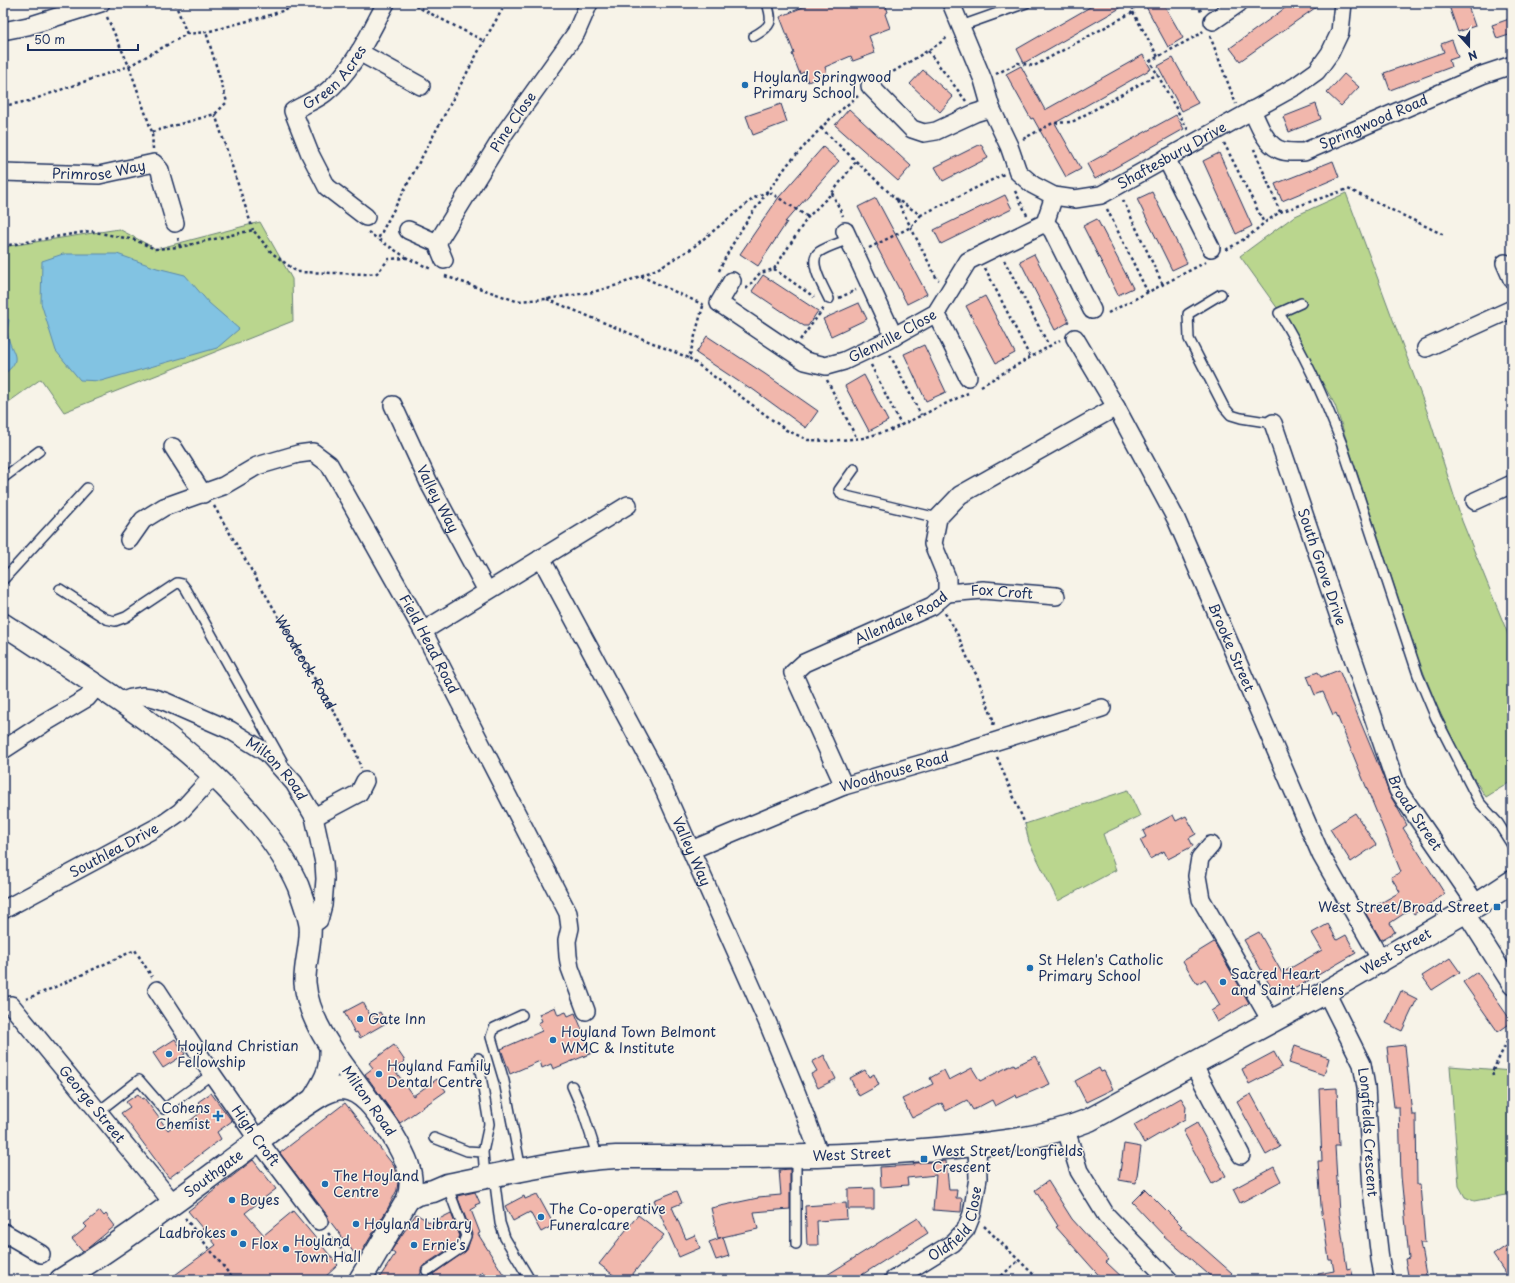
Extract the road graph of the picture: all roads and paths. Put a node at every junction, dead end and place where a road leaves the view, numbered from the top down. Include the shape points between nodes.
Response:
1 (102, 3) edge
2 (175, 3) edge
3 (306, 3) edge
4 (386, 3) edge
5 (410, 3) edge
6 (506, 3) edge
7 (589, 3) edge
8 (767, 3) edge
9 (951, 3) edge
10 (1026, 3) edge
11 (1133, 3) edge
12 (1198, 3) edge
13 (1239, 3) edge
14 (1343, 3) edge
15 (1133, 12) junction
16 (1212, 19) edge
17 (961, 26) junction
18 (3, 31) edge
19 (206, 32) junction
20 (187, 34) junction
21 (754, 36) dead end
22 (484, 41) junction
23 (928, 51) junction
24 (359, 52) junction
25 (1158, 57) junction
26 (1512, 65) edge
27 (129, 66) junction
28 (1158, 74) junction
29 (983, 80) junction
30 (421, 86) dead end
31 (870, 86) junction
32 (3, 106) edge
33 (991, 108) junction
34 (975, 113) junction
35 (1246, 113) junction
36 (215, 114) junction
37 (821, 128) junction
38 (1217, 130) junction
39 (152, 132) junction
40 (1195, 142) junction
41 (1009, 146) junction
42 (1253, 148) dead end
43 (1166, 158) junction
44 (857, 160) junction
45 (154, 163) junction
46 (1016, 167) junction
47 (3, 172) edge
48 (1013, 186) dead end
49 (1116, 186) junction
50 (768, 191) junction
51 (832, 193) junction
52 (1101, 195) junction
53 (1054, 196) junction
54 (896, 199) junction
55 (1280, 212) junction
56 (921, 215) junction
57 (366, 217) dead end
58 (808, 217) junction
59 (175, 223) dead end
60 (1264, 223) junction
61 (1039, 225) junction
62 (911, 227) junction
63 (253, 230) junction
64 (408, 230) dead end
65 (1444, 235) dead end
66 (850, 241) junction
67 (438, 243) junction
68 (3, 246) edge
69 (998, 246) junction
70 (1214, 253) junction
71 (979, 256) junction
72 (407, 258) junction
73 (1505, 263) dead end
74 (441, 269) junction
75 (774, 269) junction
76 (640, 276) junction
77 (724, 279) junction
78 (937, 279) dead end
79 (1512, 279) edge
80 (869, 284) junction
81 (1163, 285) junction
82 (1148, 293) junction
83 (1221, 294) dead end
84 (547, 299) junction
85 (820, 300) dead end
86 (831, 301) junction
87 (1302, 303) dead end
88 (711, 304) junction
89 (1512, 309) edge
90 (936, 313) junction
91 (1097, 313) joint
92 (1068, 339) joint
93 (889, 340) junction
94 (1049, 346) junction
95 (1426, 348) dead end
96 (864, 351) junction
97 (792, 352) junction
98 (1030, 357) junction
99 (689, 358) junction
100 (826, 366) junction
101 (971, 386) junction
102 (393, 405) dead end
103 (1116, 407) junction
104 (921, 415) junction
105 (1273, 423) joint
106 (901, 425) junction
107 (857, 438) junction
108 (173, 447) dead end
109 (39, 451) dead end
110 (854, 469) dead end
111 (3, 478) edge
112 (1512, 484) edge
113 (87, 488) dead end
114 (203, 494) junction
115 (1475, 501) dead end
116 (628, 505) dead end
117 (938, 518) junction
118 (129, 540) dead end
119 (541, 558) junction
120 (3, 580) edge
121 (60, 589) dead end
122 (487, 591) junction
123 (1056, 596) dead end
124 (942, 597) junction
125 (3, 624) edge
126 (423, 631) junction
127 (97, 686) junction
128 (121, 702) junction
129 (1102, 708) dead end
130 (1372, 711) joint
131 (991, 743) junction
132 (3, 750) edge
133 (213, 776) junction
134 (365, 781) joint
135 (294, 783) junction
136 (844, 786) junction
137 (314, 817) junction
138 (1025, 824) dead end
139 (1211, 845) dead end
140 (1512, 845) edge
141 (691, 850) junction
142 (1512, 882) edge
143 (1471, 909) junction
144 (3, 910) edge
145 (310, 926) junction
146 (1381, 960) junction
147 (1512, 986) edge
148 (157, 990) joint
149 (1326, 992) junction
150 (11, 1005) joint
151 (586, 1011) dead end
152 (522, 1015) dead end
153 (1271, 1022) junction
154 (1512, 1032) edge
155 (330, 1046) junction
156 (478, 1058) dead end
157 (1193, 1064) junction
158 (212, 1074) junction
159 (1493, 1076) dead end
160 (572, 1086) dead end
161 (312, 1101) junction
162 (370, 1102) junction
163 (98, 1112) junction
164 (1066, 1130) junction
165 (434, 1138) dead end
166 (258, 1140) junction
167 (977, 1145) junction
168 (483, 1152) junction
169 (796, 1156) junction
170 (820, 1156) junction
171 (1241, 1156) dead end
172 (405, 1157) junction
173 (598, 1158) junction
174 (521, 1170) junction
175 (489, 1176) junction
176 (447, 1185) junction
177 (408, 1199) junction
178 (173, 1203) junction
179 (972, 1214) junction
180 (319, 1221) joint
181 (3, 1232) edge
182 (796, 1244) dead end
183 (41, 1254) dead end
184 (1019, 1260) junction
185 (426, 1271) dead end
186 (75, 1276) edge
187 (528, 1277) edge
188 (362, 1278) edge
189 (234, 1280) edge
190 (893, 1280) edge
191 (997, 1280) edge
192 (1039, 1280) edge
193 (1169, 1280) edge
194 (1384, 1280) edge

1 - 18 street
1 - 27 path
2 - 20 path
3 - 19 path
4 - 24 street, Green Acres
5 - 22 path
6 - 22 path
7 - 67 street, Pine Close via 576,33 506,130
8 - 21 lane via 771,18 766,29
9 - 17 street, Shaftesbury Drive
10 - 17 lane
11 - 15 path
12 - 16 path
13 - 16 street
14 - 35 street, Shaftesbury Drive via 1340,32 1330,53 1317,71 1296,86
15 - 25 path
15 - 29 path via 1034,66 1018,63
16 - 25 path via 1200,34
16 - 35 path
17 - 23 path
17 - 29 street, Shaftesbury Drive
19 - 20 path
19 - 36 path via 227,102
20 - 27 path
22 - 72 path via 378,239
23 - 31 path
23 - 34 path
24 - 30 street
24 - 57 street, Green Acres via 342,77 325,93 293,111 310,154 327,187
25 - 28 path via 1150,61
26 - 35 street, Springwood Road via 1482,75 1304,152 1278,149
27 - 32 path via 29,101
27 - 39 path
28 - 40 path
28 - 41 path via 1072,122 1053,123
29 - 33 street, Shaftesbury Drive
31 - 34 street via 912,129 936,131
31 - 37 path
33 - 34 street
33 - 41 street, Shaftesbury Drive
35 - 38 street, Shaftesbury Drive
36 - 39 path
36 - 63 path
37 - 44 path
37 - 50 path via 788,164
38 - 40 street, Shaftesbury Drive
38 - 60 path
39 - 45 path
40 - 43 street, Shaftesbury Drive
41 - 46 street, Shaftesbury Drive
42 - 55 path
43 - 49 street, Shaftesbury Drive
43 - 70 street
44 - 51 path
44 - 54 path
45 - 47 street, Primrose Way via 99,175
45 - 59 street, Primrose Way via 162,175
46 - 53 street, Shaftesbury Drive via 1033,185
46 - 56 path
48 - 61 path
49 - 52 street, Shaftesbury Drive
49 - 81 path
50 - 58 path
50 - 76 path via 754,198 691,249
50 - 77 path via 729,249
51 - 58 path
51 - 66 path via 846,223
52 - 53 street, Shaftesbury Drive via 1075,199
52 - 82 path
53 - 61 street
54 - 56 path
54 - 62 path
55 - 60 path
55 - 65 path via 1348,189
56 - 62 path
58 - 75 path
60 - 70 path via 1249,236
61 - 69 street, Glenville Close
61 - 91 street via 1052,230
62 - 66 path
62 - 78 path
63 - 68 path via 180,247 155,249 135,240 90,231
63 - 72 path via 272,253 297,272 377,273 389,258
64 - 67 street
66 - 80 street
66 - 86 lane via 819,252 815,257 814,264
67 - 74 street
69 - 71 street, Glenville Close
69 - 94 path
70 - 81 path
71 - 90 street, Glenville Close via 968,261
71 - 98 path
72 - 74 path
73 - 79 street
74 - 84 path via 516,301
75 - 77 path via 760,273 746,289
75 - 85 path
76 - 84 path via 593,292
76 - 88 path
77 - 88 street
80 - 86 path
80 - 93 street
81 - 82 path
82 - 91 path
83 - 105 lane via 1188,314 1189,340 1224,407 1231,415
84 - 99 path
86 - 97 path
87 - 140 lane via 1279,313 1295,339 1333,420 1418,675 1439,725 1479,802 1498,823
88 - 97 street, Glenville Close
88 - 99 path
89 - 95 street
90 - 93 street, Glenville Close
90 - 101 street
92 - 94 path
92 - 103 street, Brooke Street
93 - 96 street, Glenville Close
93 - 104 path
94 - 98 path
96 - 100 street, Glenville Close
96 - 106 path
97 - 100 street, Glenville Close via 805,361
98 - 101 path
99 - 107 path via 786,430 808,440
100 - 107 path via 826,377
101 - 104 path
102 - 122 street, Valley Way via 430,485
103 - 117 street via 960,495
103 - 146 street, Brooke Street via 1176,518 1321,855
104 - 106 path
105 - 130 street, South Grove Drive
106 - 107 path
108 - 114 street
109 - 111 lane
110 - 117 lane via 839,490 842,495
112 - 115 street
113 - 120 lane
114 - 118 street, Field Head Road via 164,507 143,520
114 - 126 street, Field Head Road via 223,486 257,466 313,452 329,464
114 - 134 path, Woodcock Road via 213,505 354,746
116 - 119 street
117 - 124 street, Allendale Road via 933,544 947,578
119 - 122 street
119 - 141 street, Valley Way via 657,774
121 - 135 lane via 106,620 115,621 126,617 177,583 182,584
122 - 126 street
123 - 124 street, Fox Croft via 982,590
124 - 131 path via 968,659 978,676 994,722
124 - 136 street, Allendale Road via 932,606 804,663 792,673
125 - 127 street, Milton Road
126 - 151 street, Field Head Road via 568,913 570,928 564,960
127 - 128 street, Milton Road
127 - 132 street via 87,698
128 - 133 street, Milton Road via 172,740
128 - 135 street, Milton Road via 142,696 151,697 230,730 267,753
129 - 131 street, Woodhouse Road
130 - 143 street, Broad Street via 1398,790
131 - 136 street, Woodhouse Road
131 - 138 path
133 - 144 street, Southlea Drive via 184,807 163,824
133 - 145 street, Milton Road via 244,805 280,853 298,886
134 - 137 street via 359,793
135 - 137 street, Milton Road
136 - 141 street, Woodhouse Road
137 - 145 street, Milton Road via 325,879 323,905 318,920
139 - 153 street via 1200,858 1197,876 1202,899
141 - 170 street, Valley Way via 797,1094
142 - 143 main road, West Street
143 - 146 main road, West Street
143 - 147 street, Broad Street
145 - 155 street, Milton Road via 305,983 316,1020
146 - 149 main road, West Street
148 - 150 path via 158,987 135,950
148 - 158 street, High Croft
149 - 153 main road, West Street
149 - 194 street, Longfields Crescent via 1362,1064 1366,1087 1372,1190
150 - 163 street, George Street
152 - 174 lane via 494,1028 491,1037 504,1081
153 - 157 main road, West Street
154 - 159 path via 1492,1072
155 - 161 street, Milton Road via 329,1070
155 - 162 street, Milton Road
156 - 168 lane via 489,1124
157 - 164 main road, West Street
157 - 171 street
158 - 163 lane via 164,1109 139,1080
158 - 166 street, High Croft
160 - 173 lane
161 - 162 main road, Southgate via 332,1090 342,1088 352,1090
161 - 166 main road, Southgate
162 - 172 main road, Milton Road
163 - 178 street, George Street
164 - 167 main road, West Street via 1023,1140
164 - 193 street via 1079,1171 1106,1215
165 - 168 lane via 467,1151
166 - 178 main road, Southgate
166 - 180 street, High Croft
167 - 170 main road, West Street
167 - 179 street, Oldfield Close via 978,1178
168 - 175 lane
169 - 170 main road, West Street
169 - 173 main road, West Street
169 - 182 lane
172 - 176 main road via 420,1171
172 - 177 main road via 412,1181
173 - 174 main road, West Street
174 - 175 main road, West Street
175 - 176 main road, West Street
175 - 187 lane via 501,1228
176 - 177 main road, West Street
176 - 185 lane via 466,1236 461,1248
177 - 188 main road
178 - 186 main road, Southgate
178 - 189 path
179 - 184 path
179 - 190 street, Oldfield Close via 966,1229 953,1243
180 - 188 path
181 - 183 street
184 - 191 path
184 - 192 path

